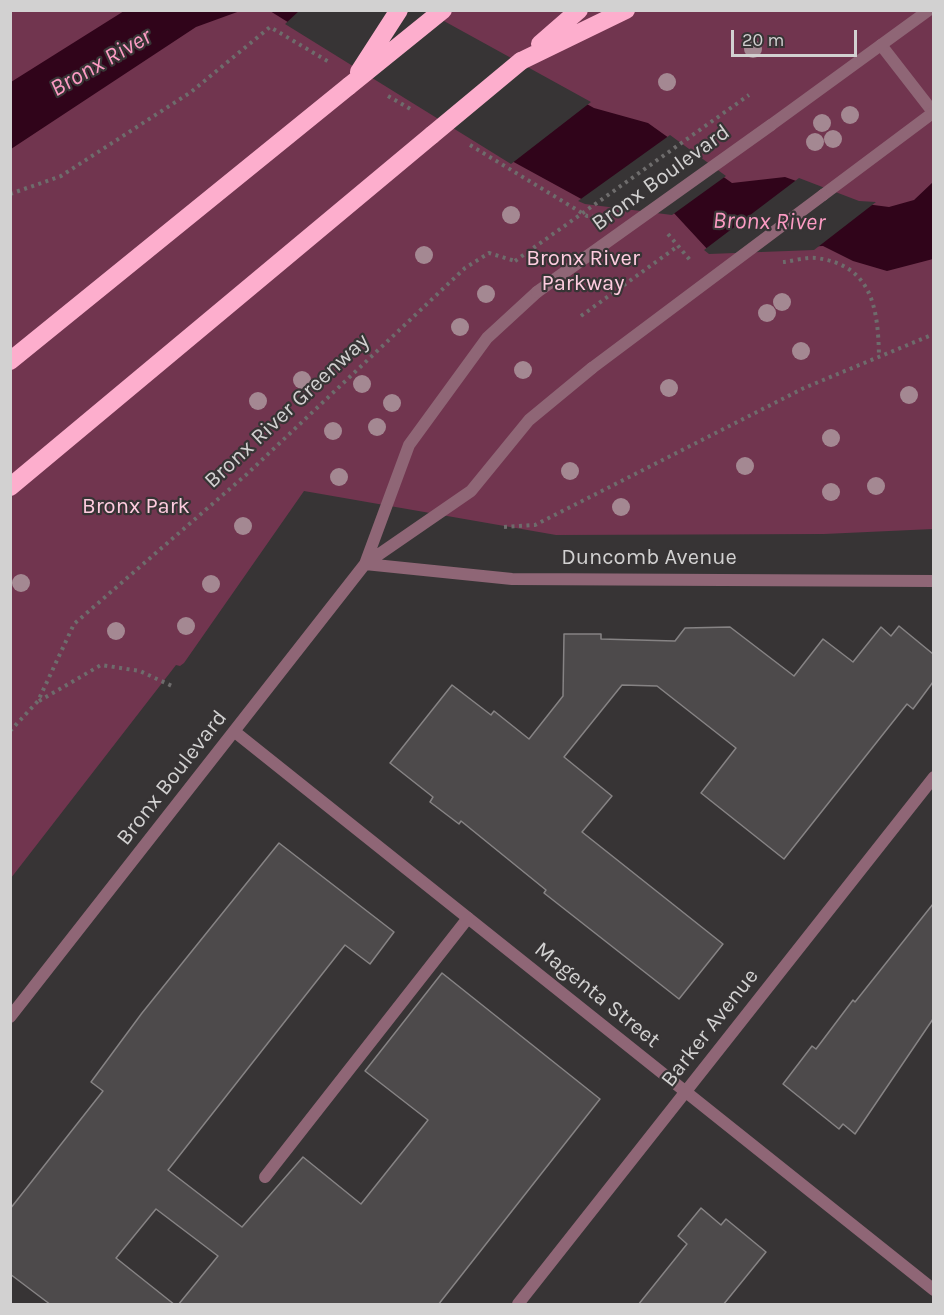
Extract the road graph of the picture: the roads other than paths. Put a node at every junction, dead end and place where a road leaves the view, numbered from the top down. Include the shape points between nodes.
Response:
1 (399, 10) edge
2 (443, 10) edge
3 (579, 10) edge
4 (627, 10) edge
5 (929, 10) edge
6 (881, 45) junction
7 (521, 61) junction
8 (349, 86) junction
9 (933, 112) edge
10 (10, 361) edge
11 (10, 487) edge
12 (365, 564) junction
13 (933, 581) edge
14 (235, 732) junction
15 (933, 777) edge
16 (468, 918) junction
17 (10, 1017) edge
18 (686, 1093) junction
19 (265, 1177) dead end
20 (933, 1290) edge
21 (518, 1305) edge

1 - 8 highway, bridge
2 - 8 highway, bridge
3 - 7 highway
4 - 7 highway
5 - 6 street, Bronx Boulevard
6 - 9 street
6 - 12 street, Bronx Boulevard, bridge via 537,292 488,338 409,445
7 - 11 highway, bridge
8 - 10 highway
9 - 12 street, Bronx Boulevard, bridge via 549,401 471,491
12 - 13 street, Duncomb Avenue via 512,579
12 - 14 street, Bronx Boulevard
14 - 16 street, Magenta Street
14 - 17 street, Bronx Boulevard
15 - 18 street, Barker Avenue
16 - 18 street, Magenta Street
16 - 19 street
18 - 20 street, Magenta Street
18 - 21 street, Barker Avenue

